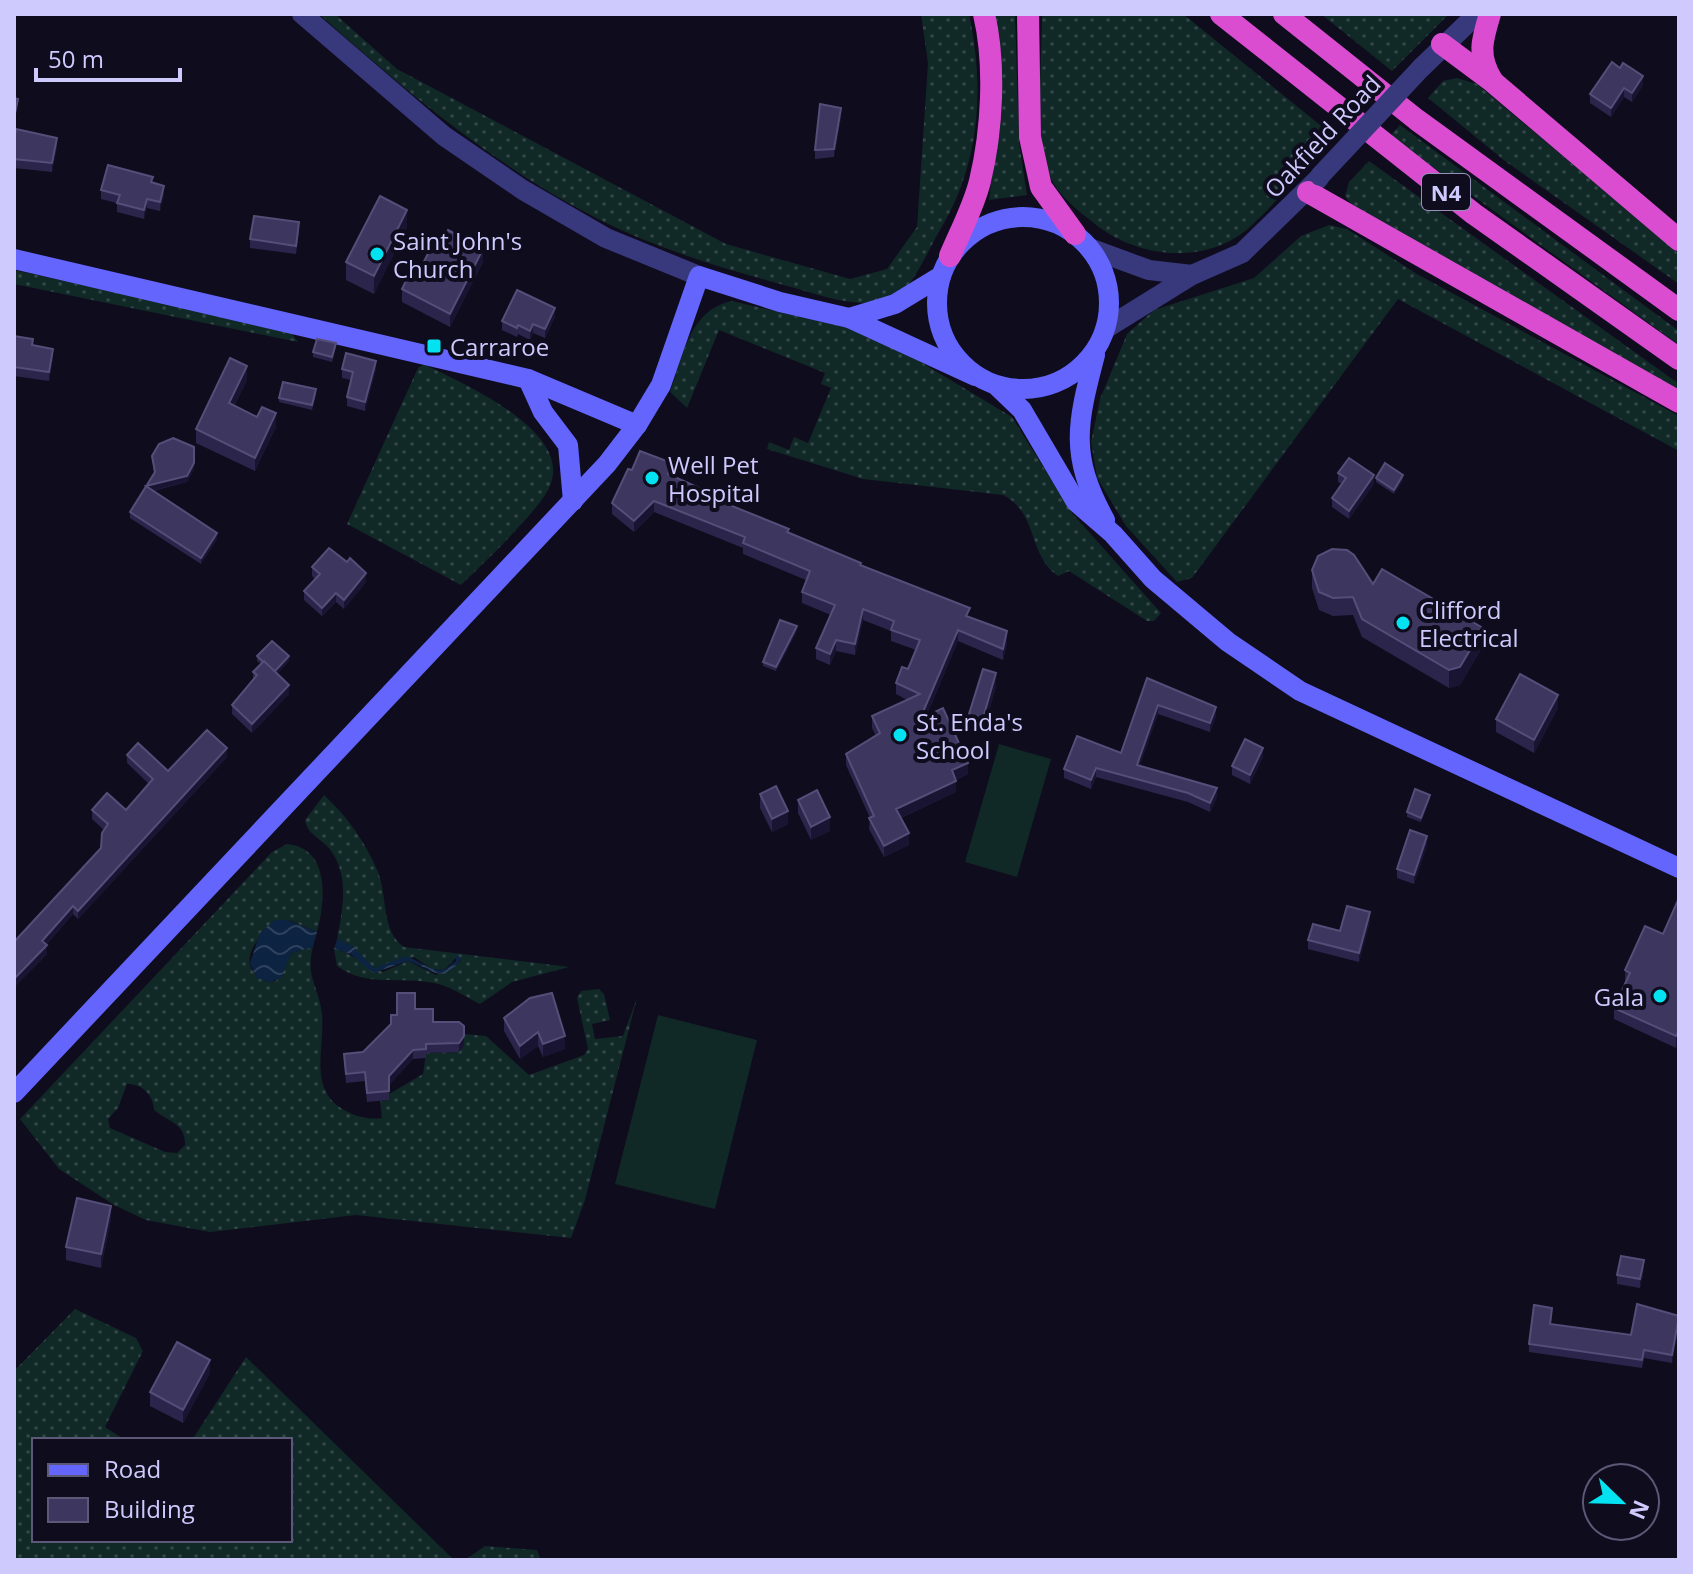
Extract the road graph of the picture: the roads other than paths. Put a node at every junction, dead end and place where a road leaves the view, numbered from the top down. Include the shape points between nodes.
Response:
1 (302, 14) edge
2 (984, 14) edge
3 (1028, 14) edge
4 (1221, 14) edge
5 (1284, 14) edge
6 (1477, 14) edge
7 (1490, 14) edge
8 (1442, 44) junction
9 (1493, 82) junction
10 (1314, 184) junction
11 (1679, 240) edge
12 (1082, 241) junction
13 (14, 259) edge
14 (945, 266) junction
15 (1192, 275) junction
16 (699, 276) junction
17 (1679, 310) edge
18 (849, 318) junction
19 (1105, 329) junction
20 (1096, 349) junction
21 (1679, 359) edge
22 (975, 376) junction
23 (528, 379) junction
24 (997, 386) junction
25 (1679, 402) edge
26 (637, 425) junction
27 (573, 501) junction
28 (1113, 534) junction
29 (1679, 868) edge
30 (14, 1093) edge

1 - 16 street via 444,136 523,190 606,238
2 - 14 highway via 990,72 980,183
3 - 12 highway via 1030,137 1041,187
4 - 21 highway, N4 via 1474,214
5 - 17 highway, N4 via 1417,120
6 - 8 street, Oakfield Road
7 - 9 highway via 1481,41 1482,64
8 - 9 highway
8 - 10 street, Oakfield Road, bridge
9 - 11 highway
10 - 15 street, Oakfield Road via 1242,253
10 - 25 highway
12 - 14 main road via 1043,220 1008,218 966,238
12 - 15 street via 1149,270
12 - 19 main road via 1107,285
13 - 23 main road
14 - 18 main road via 895,304
14 - 22 main road via 937,309 945,342
15 - 19 street, Oakfield Road
16 - 18 main road
16 - 26 main road via 661,385
18 - 22 main road
19 - 20 main road
20 - 24 main road via 1073,373 1043,388
20 - 28 main road via 1077,443 1090,493
22 - 24 main road
23 - 26 main road
23 - 27 main road via 543,412 568,445
24 - 28 main road via 1022,410 1076,502
26 - 27 main road
27 - 30 main road
28 - 29 main road via 1175,598 1300,691

